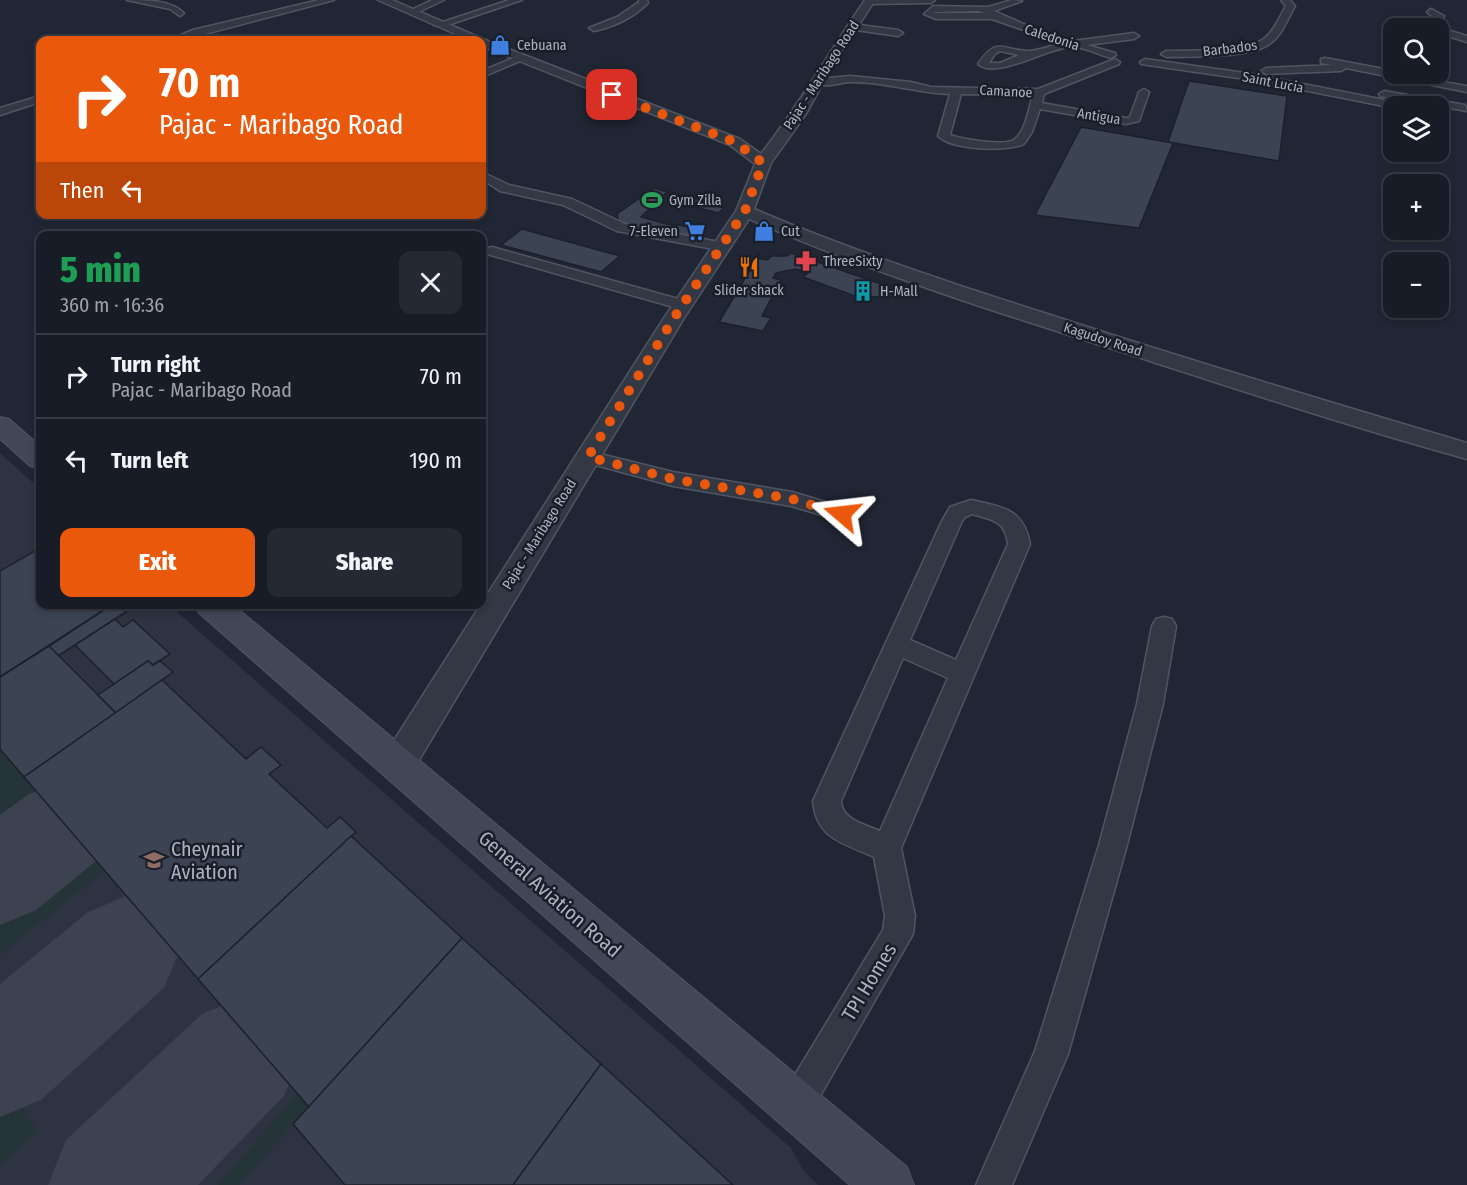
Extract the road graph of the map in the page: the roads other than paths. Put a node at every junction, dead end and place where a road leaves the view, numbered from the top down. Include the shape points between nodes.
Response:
1 (130, 0) edge
2 (330, 0) edge
3 (383, 0) edge
4 (440, 0) edge
5 (518, 0) edge
6 (643, 0) edge
7 (931, 0) edge
8 (1301, 0) edge
9 (870, 1) edge
10 (1018, 1) edge
11 (1288, 3) edge
12 (411, 12) junction
13 (1431, 12) dead end
14 (180, 13) dead end
15 (991, 13) junction
16 (1438, 18) edge
17 (439, 25) junction
18 (852, 27) junction
19 (594, 28) dead end
20 (898, 33) dead end
21 (1449, 33) edge
22 (1040, 34) junction
23 (185, 36) edge
24 (467, 36) edge
25 (1134, 36) dead end
26 (1467, 39) edge
27 (1102, 40) junction
28 (486, 43) edge
29 (1071, 44) junction
30 (1123, 53) dead end
31 (1029, 54) dead end
32 (522, 58) junction
33 (1130, 60) junction
34 (1325, 61) dead end
35 (1360, 68) junction
36 (486, 72) edge
37 (822, 74) junction
38 (1230, 74) junction
39 (850, 79) junction
40 (957, 89) junction
41 (1467, 89) edge
42 (1039, 92) junction
43 (1144, 92) dead end
44 (1342, 95) junction
45 (36, 100) edge
46 (1383, 103) edge
47 (1466, 104) edge
48 (1035, 105) junction
49 (0, 112) edge
50 (1449, 114) edge
51 (735, 142) junction
52 (777, 142) junction
53 (763, 163) junction
54 (488, 178) dead end
55 (745, 211) junction
56 (724, 247) junction
57 (492, 251) dead end
58 (683, 305) junction
59 (0, 425) edge
60 (1467, 451) edge
61 (36, 456) edge
62 (588, 457) junction
63 (842, 514) dead end
64 (216, 609) edge
65 (1164, 626) dead end
66 (897, 645) junction
67 (963, 674) junction
68 (398, 764) junction
69 (887, 848) junction
70 (796, 1105) junction
71 (889, 1185) edge
72 (994, 1185) edge

1 - 14 street via 173,7
2 - 23 street
3 - 12 street
4 - 12 street
5 - 17 street
6 - 19 street via 626,15
7 - 9 street
8 - 11 street
9 - 18 street, Pajac - Maribago Road
10 - 15 street
11 - 33 street, Barbados via 1269,40 1258,46
12 - 17 street
13 - 16 street
15 - 15 street via 932,16 927,12 939,9
15 - 22 street, Caledonia
17 - 24 street
18 - 20 street
18 - 37 street, Pajac - Maribago Road
21 - 26 street
22 - 27 street
22 - 29 street, Caledonia
25 - 27 street
27 - 29 street
28 - 32 street
29 - 31 street
29 - 33 street, Caledonia
30 - 33 street
32 - 36 street
32 - 51 street
33 - 38 street, Saint Lucia
33 - 42 street
34 - 35 street
35 - 38 street
35 - 41 street
37 - 39 street
37 - 39 street
37 - 52 street, Pajac - Maribago Road
38 - 44 street, Saint Lucia
39 - 40 street via 931,90
40 - 42 street, Camanoe
40 - 48 street, Camanoe via 944,132 949,139 1013,145 1021,140
42 - 48 street, Camanoe
43 - 48 street, Antigua via 1135,119 1126,121
44 - 46 street, Saint Lucia
44 - 47 street via 1391,94
45 - 49 street
47 - 50 street via 1461,115
51 - 52 street
51 - 53 street
52 - 53 street, Pajac - Maribago Road
53 - 55 street, Pajac - Maribago Road
54 - 56 street via 505,188 567,202 622,228
55 - 56 street, Pajac - Maribago Road
55 - 60 street, Kagudoy Road via 957,292
56 - 58 street, Pajac - Maribago Road
57 - 58 street
58 - 62 street, Pajac - Maribago Road
59 - 61 main road
62 - 63 street via 673,479 792,499
62 - 68 street, Pajac - Maribago Road
64 - 68 main road, General Aviation Road
65 - 72 street via 1150,704 1113,845 1051,1054
66 - 67 street
66 - 67 street via 957,512 971,507 1010,519 1018,531 1019,544
66 - 69 street via 827,801 828,815 836,825
67 - 69 street
68 - 70 main road, General Aviation Road
69 - 70 street, TPI Homes via 900,916 898,934
70 - 71 main road, General Aviation Road

